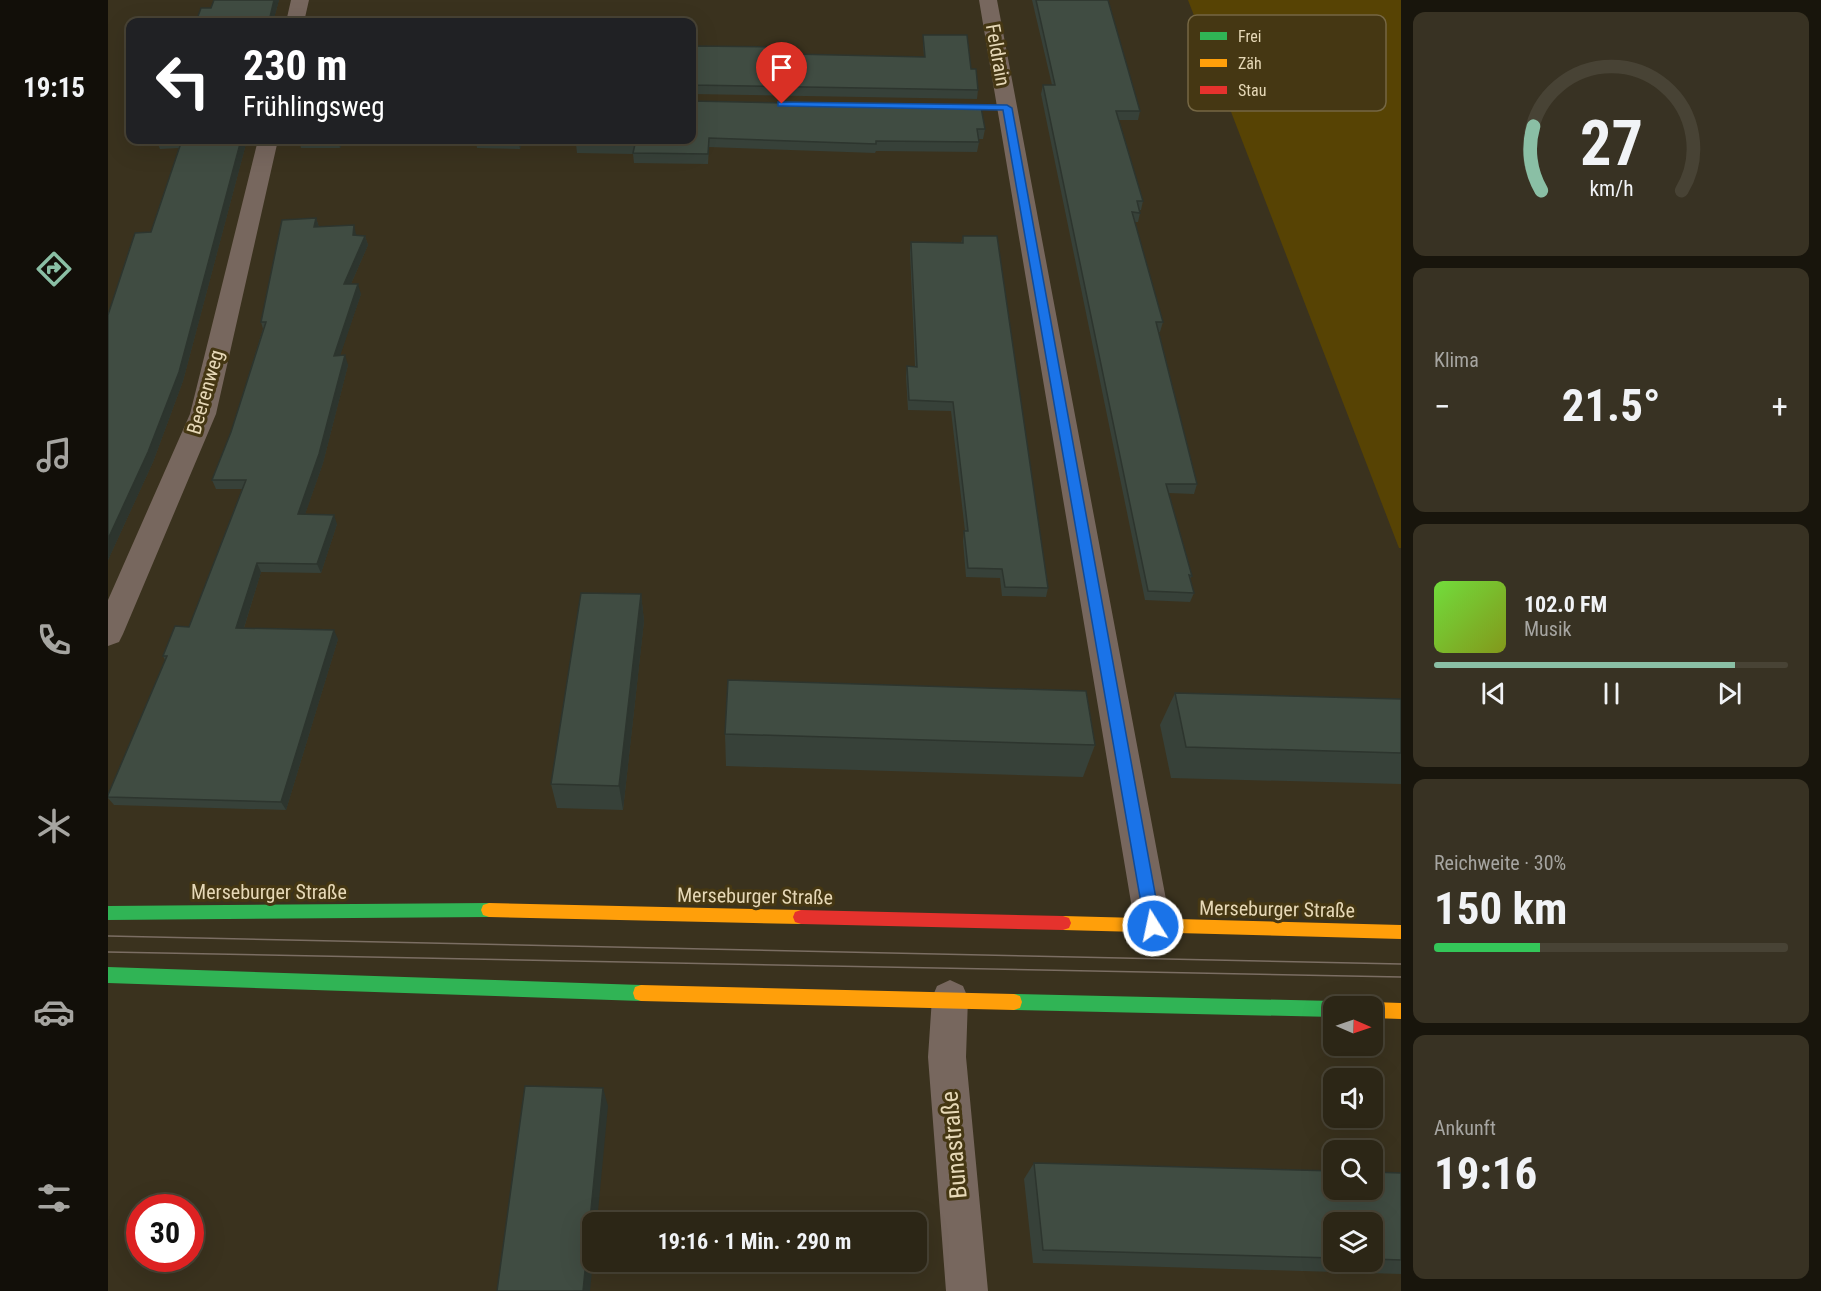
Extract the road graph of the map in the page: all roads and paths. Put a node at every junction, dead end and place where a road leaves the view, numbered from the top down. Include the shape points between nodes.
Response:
1 (300, 0) edge
2 (988, 0) edge
3 (296, 18) edge
4 (267, 144) edge
5 (108, 634) edge
6 (108, 913) edge
7 (1153, 926) junction
8 (1401, 932) edge
9 (108, 975) edge
10 (950, 998) junction
11 (1323, 1009) edge
12 (1383, 1010) edge
13 (1401, 1011) edge
14 (967, 1291) edge

1 - 3 street
2 - 7 street, Feldrain via 995,107
4 - 5 street, Beerenweg via 203,414
6 - 7 main road, Merseburger Straße via 541,910
7 - 8 main road, Merseburger Straße
9 - 10 main road via 517,990
10 - 11 main road
10 - 14 street, Bunastraße via 946,1058
12 - 13 main road

